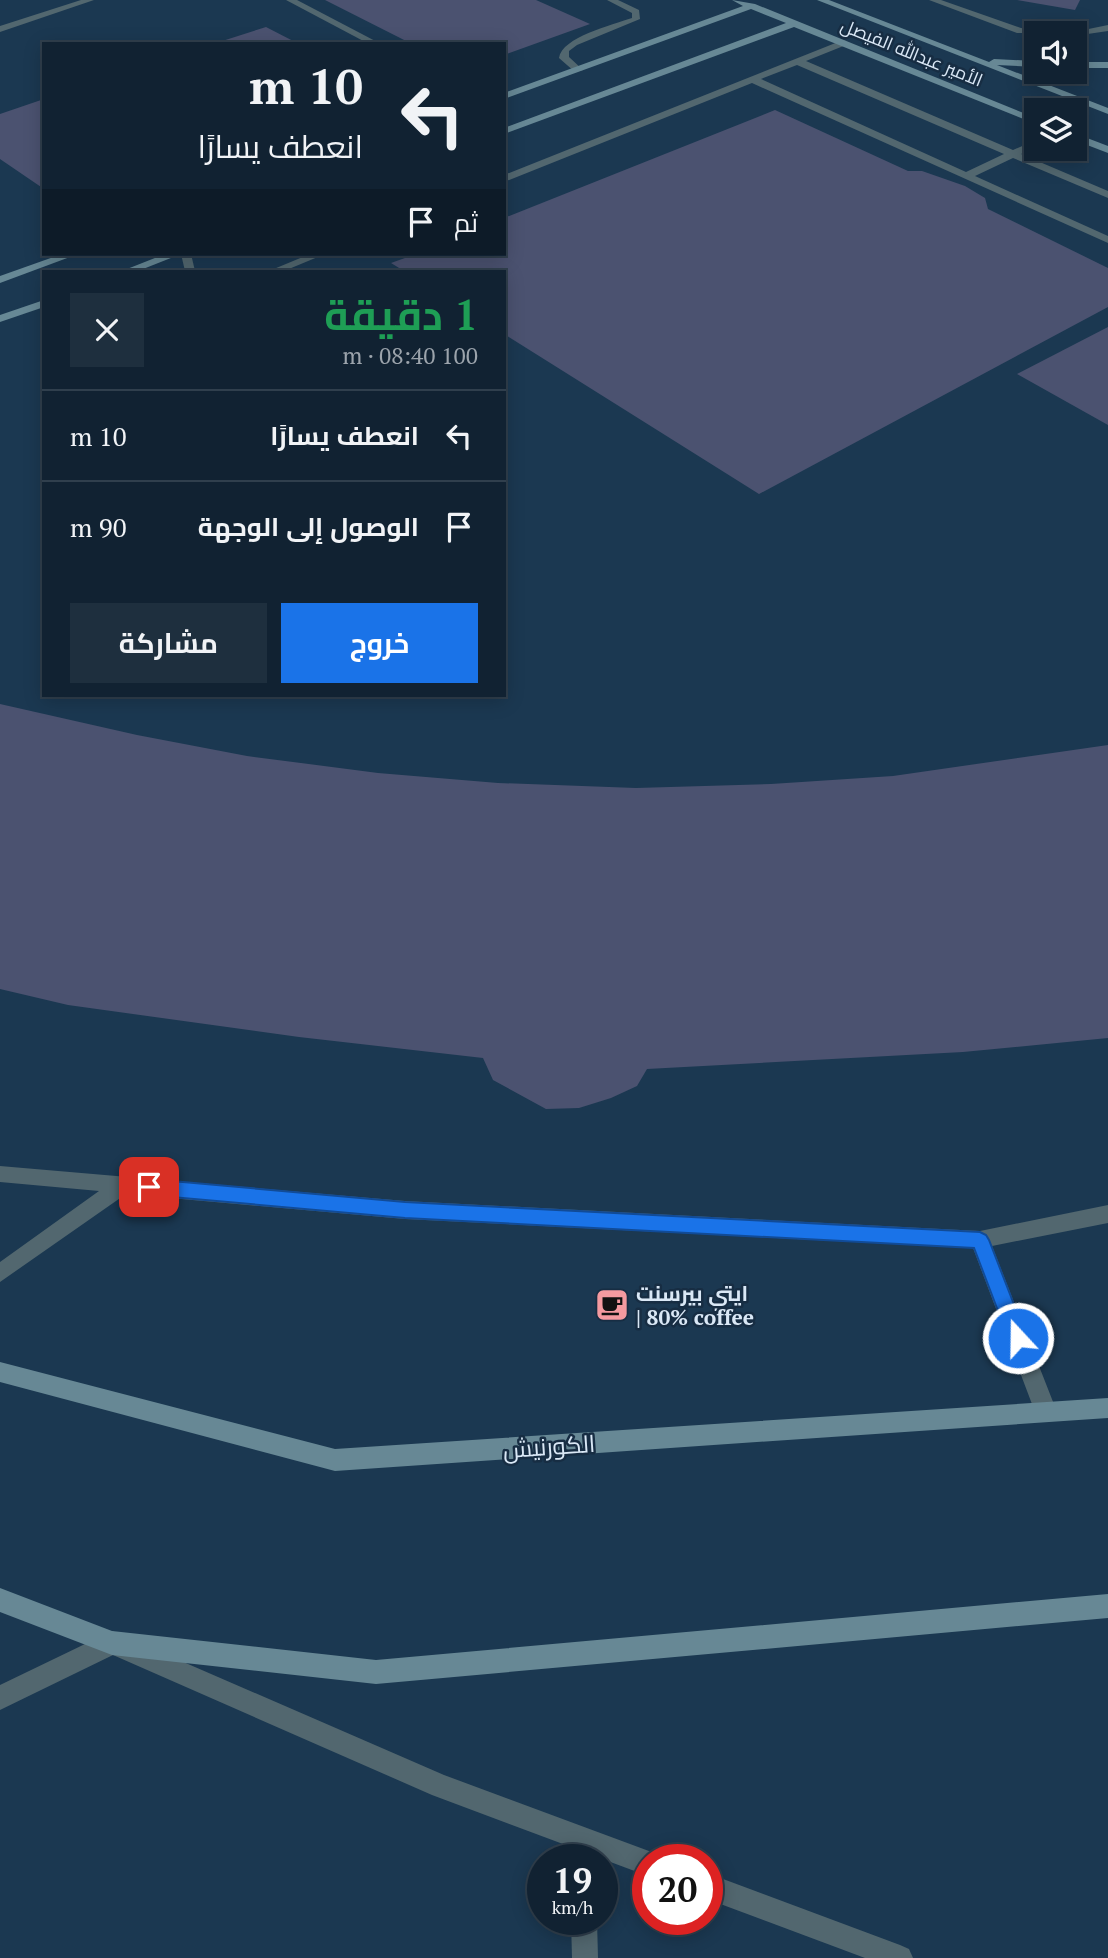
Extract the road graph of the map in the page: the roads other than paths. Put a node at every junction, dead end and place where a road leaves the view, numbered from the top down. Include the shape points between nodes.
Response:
1 (90, 0) edge
2 (290, 0) edge
3 (611, 0) edge
4 (736, 0) edge
5 (821, 0) edge
6 (933, 0) edge
7 (752, 6) junction
8 (0, 22) edge
9 (794, 23) junction
10 (0, 29) edge
11 (1108, 29) edge
12 (1024, 31) edge
13 (1087, 31) edge
14 (373, 42) edge
15 (843, 43) junction
16 (977, 60) junction
17 (797, 61) junction
18 (1024, 63) edge
19 (1087, 65) edge
20 (1108, 65) edge
21 (578, 69) junction
22 (752, 79) junction
23 (506, 95) edge
24 (1108, 111) edge
25 (1024, 116) edge
26 (506, 130) edge
27 (1087, 141) edge
28 (1024, 148) edge
29 (1108, 150) edge
30 (1012, 154) junction
31 (965, 176) junction
32 (506, 178) edge
33 (1108, 195) edge
34 (1108, 240) edge
35 (66, 256) edge
36 (169, 256) edge
37 (314, 256) edge
38 (131, 270) edge
39 (278, 270) edge
40 (0, 280) edge
41 (42, 304) edge
42 (0, 319) edge
43 (0, 1174) edge
44 (123, 1185) junction
45 (1108, 1214) edge
46 (980, 1240) junction
47 (0, 1273) edge
48 (0, 1373) edge
49 (1108, 1408) edge
50 (1046, 1412) junction
51 (0, 1600) edge
52 (1108, 1606) edge
53 (113, 1643) junction
54 (0, 1698) edge
55 (571, 1844) edge
56 (723, 1892) edge
57 (584, 1935) edge
58 (585, 1958) edge
59 (900, 1958) edge

1 - 8 street
1 - 10 street
2 - 14 street
3 - 21 street via 636,12 636,19 565,50 564,58
4 - 7 street, الأمير عبدالله الفيصل
5 - 16 street, الأمير عبدالله الفيصل
6 - 12 street
7 - 9 street, الأمير عبدالله الفيصل
7 - 21 street
9 - 15 street, الأمير عبدالله الفيصل
9 - 26 street
11 - 13 street
15 - 17 street
15 - 25 street, الأمير عبدالله الفيصل
16 - 18 street
16 - 24 street, الأمير عبدالله الفيصل
17 - 22 street
17 - 30 street
19 - 20 street
21 - 23 street
22 - 31 street
22 - 32 street
27 - 29 street
28 - 30 street
30 - 31 street
30 - 33 street
31 - 34 street
35 - 40 street
36 - 38 street
37 - 39 street
41 - 42 street
43 - 44 street
44 - 46 street via 405,1210
44 - 47 street
45 - 46 street
46 - 50 street
48 - 50 street, الكورنيش via 335,1460
49 - 50 street, الكورنيش
51 - 53 street
52 - 53 street via 376,1672
53 - 54 street
53 - 55 street
56 - 59 street
57 - 58 street

